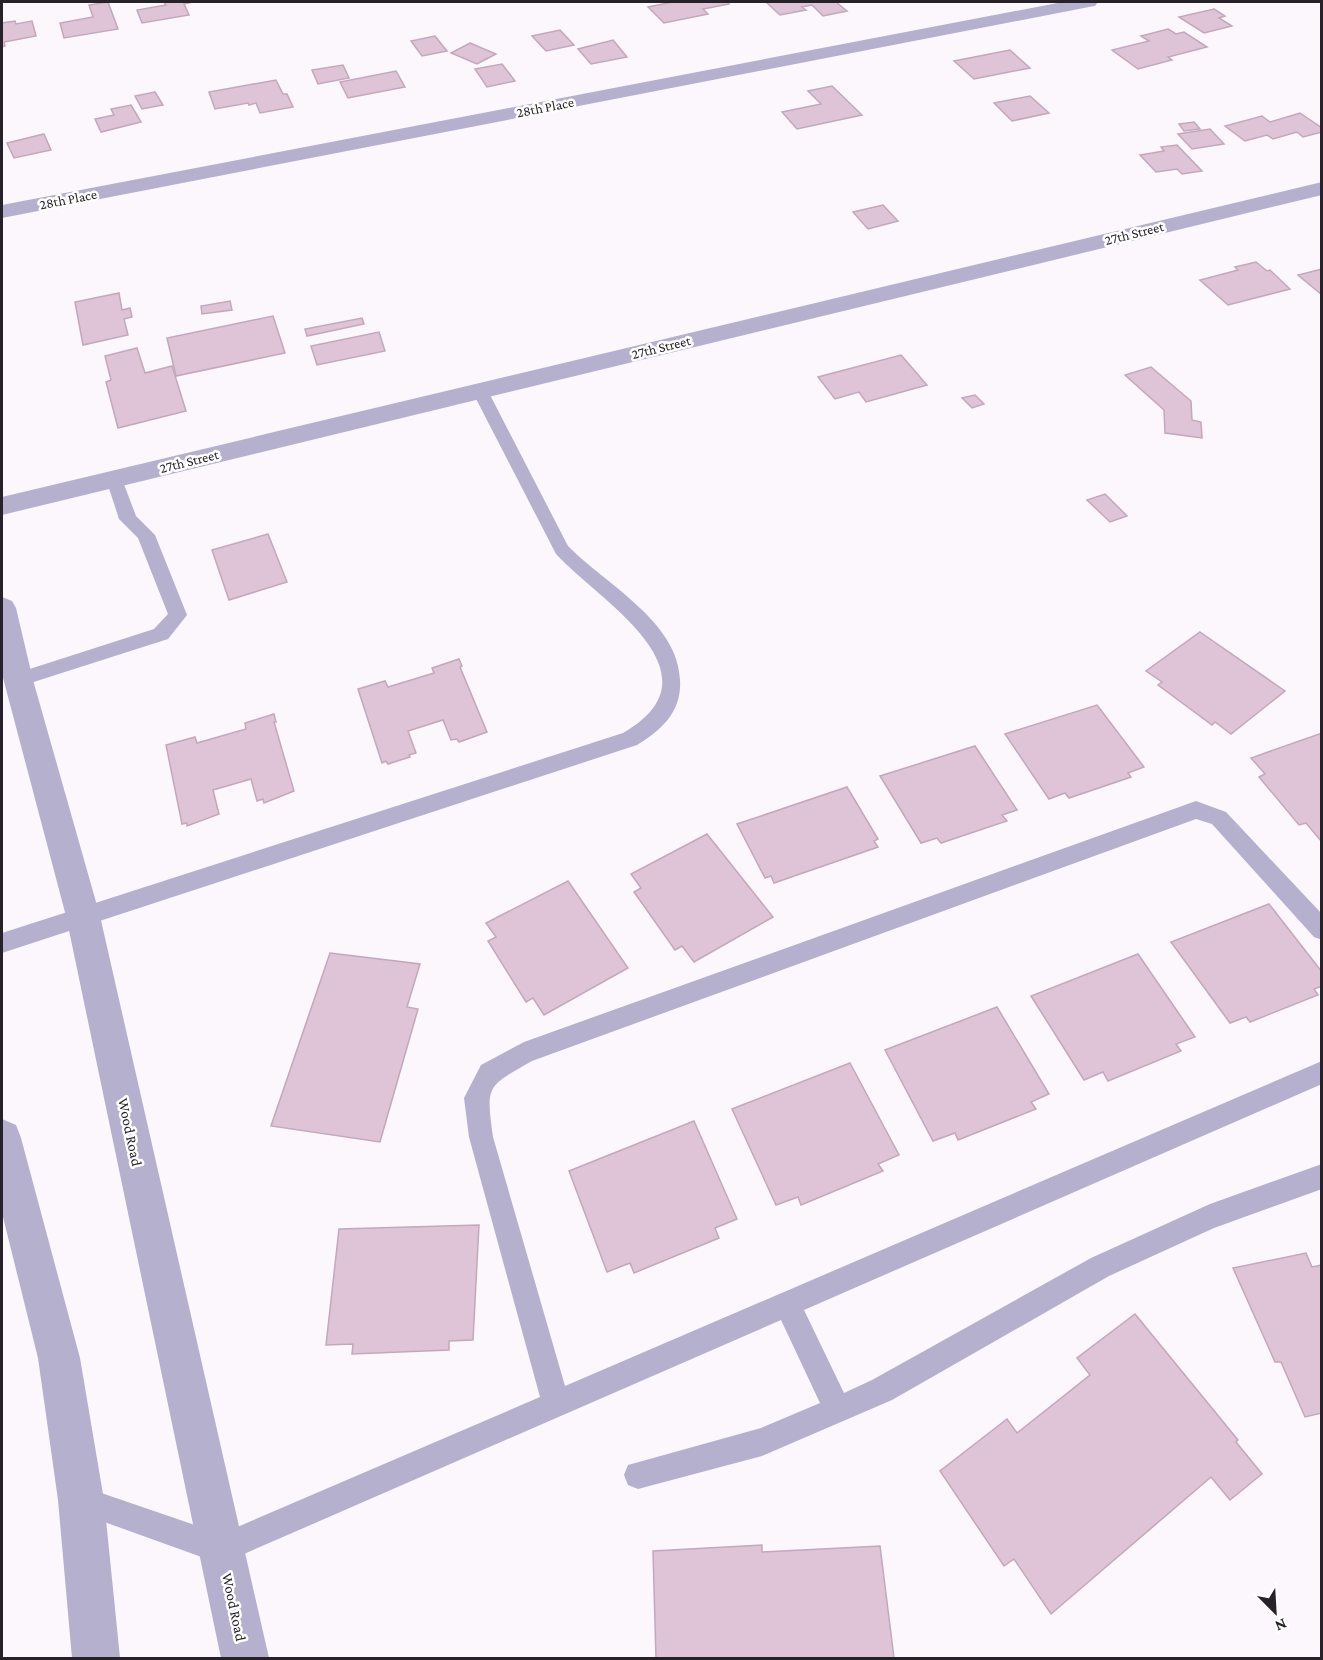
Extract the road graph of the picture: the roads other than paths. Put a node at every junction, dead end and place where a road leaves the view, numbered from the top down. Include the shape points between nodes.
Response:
1 (1089, 2) edge
2 (1322, 188) edge
3 (2, 212) edge
4 (480, 391) junction
5 (114, 479) junction
6 (2, 506) edge
7 (2, 608) edge
8 (18, 680) junction
9 (83, 916) junction
10 (1322, 930) edge
11 (2, 943) edge
12 (1322, 1072) edge
13 (2, 1138) edge
14 (1322, 1176) edge
15 (787, 1304) junction
16 (556, 1404) junction
17 (837, 1409) junction
18 (638, 1475) dead end
19 (81, 1500) junction
20 (221, 1550) junction
21 (96, 1659) edge
22 (245, 1659) edge

1 - 3 street, 28th Place
2 - 4 street, 27th Street
4 - 5 street, 27th Street
4 - 9 lane via 561,549 641,620 664,651 672,677 669,702 656,724 630,739
5 - 6 street, 27th Street
5 - 8 lane via 128,519 146,535 178,615 161,634
7 - 8 street, Wood Road
8 - 9 street, Wood Road
9 - 11 lane
9 - 20 street, Wood Road
10 - 16 lane via 1219,818 1196,810 524,1053 489,1073 476,1098 482,1137
12 - 15 lane
13 - 19 street via 59,1358
14 - 17 lane via 1209,1217 1100,1267 882,1390
15 - 16 lane
15 - 17 lane
16 - 20 lane
17 - 18 lane via 762,1442
19 - 20 lane
19 - 21 street
20 - 22 street, Wood Road

